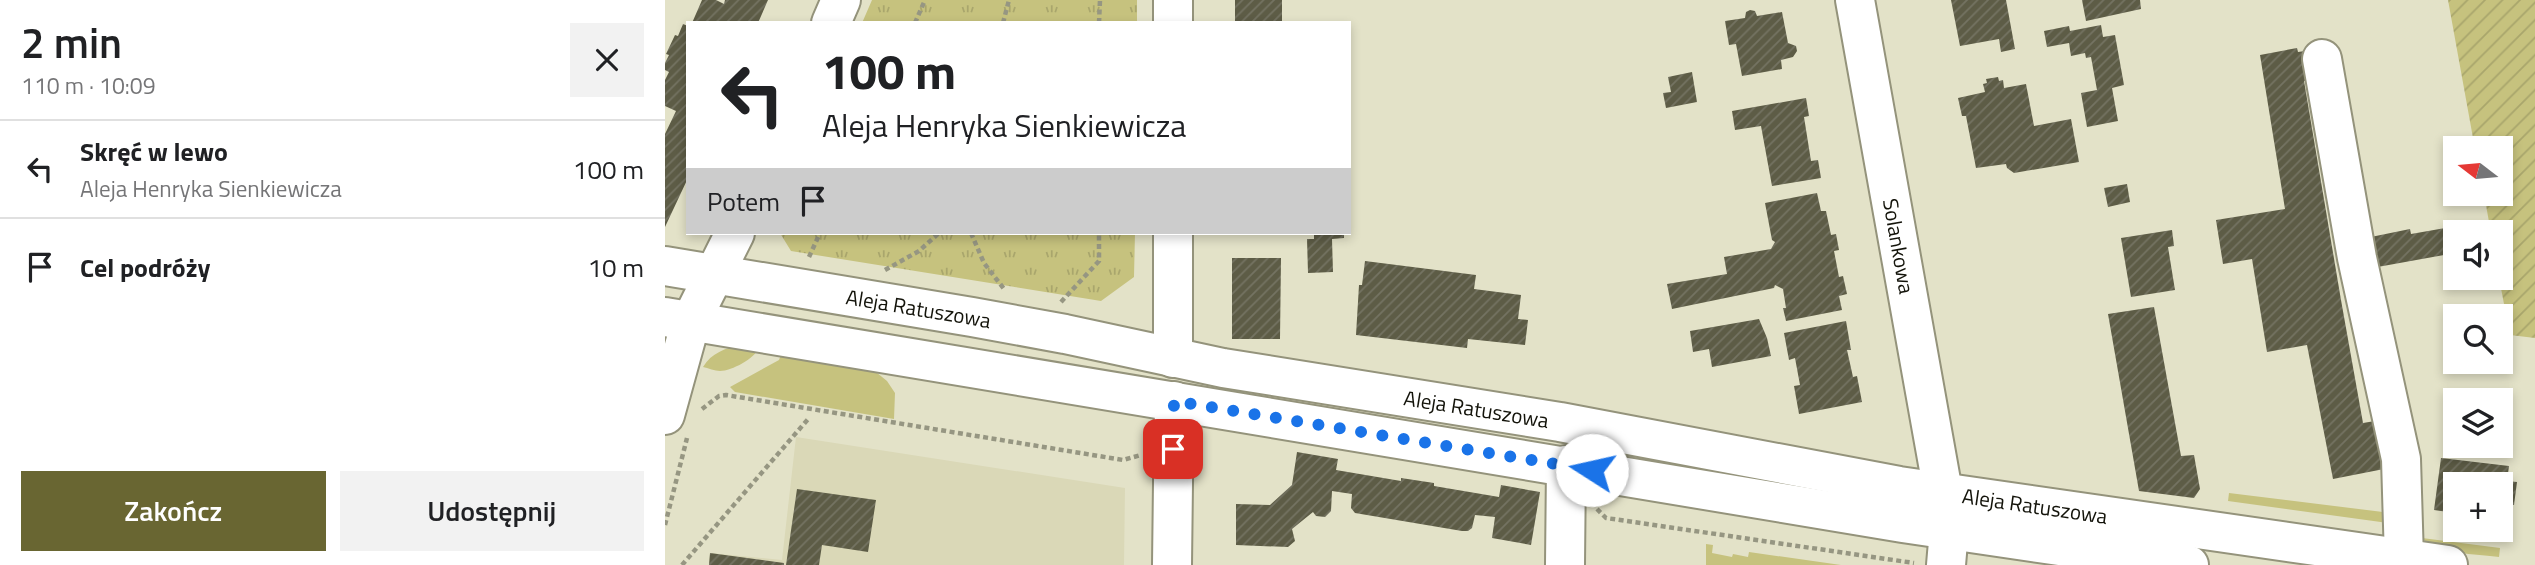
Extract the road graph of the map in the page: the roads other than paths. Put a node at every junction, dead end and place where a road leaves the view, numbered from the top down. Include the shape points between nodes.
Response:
1 (841, 0) edge
2 (1173, 0) edge
3 (1855, 0) edge
4 (832, 21) edge
5 (1173, 21) edge
6 (2322, 59) dead end
7 (734, 235) edge
8 (1173, 235) edge
9 (665, 266) edge
10 (716, 275) junction
11 (678, 319) edge
12 (1173, 358) junction
13 (1174, 401) junction
14 (685, 418) edge
15 (1566, 476) junction
16 (1943, 492) junction
17 (1937, 553) edge
18 (2404, 559) junction
19 (1172, 565) edge
20 (1565, 565) edge
21 (2189, 565) edge
22 (2448, 565) edge

1 - 4 street
2 - 5 street
3 - 16 street, Solankowa
6 - 18 street via 2357,258 2401,459
7 - 10 street
8 - 12 street
9 - 10 street, Aleja Ratuszowa
10 - 11 street
10 - 12 street, Aleja Ratuszowa via 1065,334
11 - 13 street, Aleja Ratuszowa
11 - 14 street
12 - 16 street, Aleja Ratuszowa
13 - 15 street, Aleja Ratuszowa
13 - 19 street
15 - 17 street, Aleja Ratuszowa
15 - 20 street
16 - 18 street, Aleja Ratuszowa
17 - 21 street, Aleja Ratuszowa
18 - 22 street, Aleja Ratuszowa

